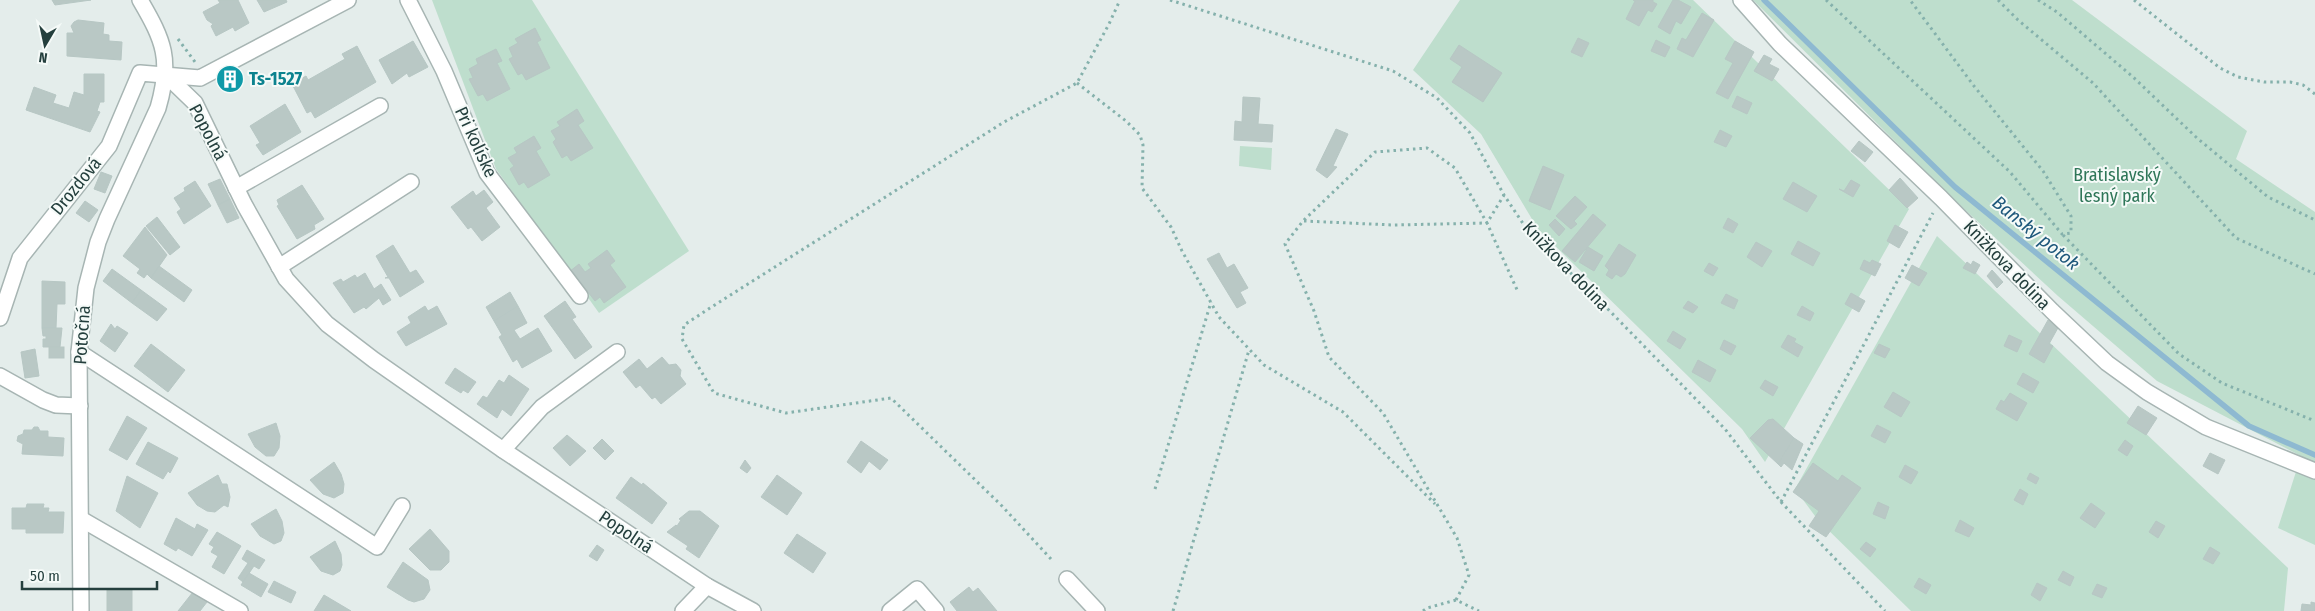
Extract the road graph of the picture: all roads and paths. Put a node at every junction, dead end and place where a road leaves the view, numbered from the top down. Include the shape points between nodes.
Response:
1 (140, 0) edge
2 (408, 0) edge
3 (1120, 0) edge
4 (1170, 0) edge
5 (1740, 0) edge
6 (1826, 0) edge
7 (1910, 0) edge
8 (1998, 0) edge
9 (2038, 0) edge
10 (2134, 0) edge
11 (339, 2) edge
12 (174, 32) dead end
13 (165, 74) junction
14 (200, 78) junction
15 (1077, 83) junction
16 (2315, 94) edge
17 (380, 106) dead end
18 (411, 182) dead end
19 (236, 188) junction
20 (1504, 195) junction
21 (1941, 198) junction
22 (2315, 220) edge
23 (1304, 221) junction
24 (1487, 223) junction
25 (2062, 234) junction
26 (279, 266) junction
27 (2315, 274) edge
28 (1518, 292) dead end
29 (580, 296) dead end
30 (1211, 302) junction
31 (0, 318) edge
32 (1249, 349) junction
33 (79, 352) junction
34 (617, 352) dead end
35 (0, 376) edge
36 (80, 406) junction
37 (2315, 422) edge
38 (503, 450) junction
39 (2315, 471) edge
40 (1155, 489) dead end
41 (1781, 502) junction
42 (402, 506) dead end
43 (1439, 508) junction
44 (81, 519) junction
45 (1051, 559) dead end
46 (1067, 579) dead end
47 (707, 586) junction
48 (1456, 600) junction
49 (81, 611) edge
50 (240, 611) edge
51 (683, 611) edge
52 (752, 611) edge
53 (890, 611) edge
54 (936, 611) edge
55 (1096, 611) edge
56 (1173, 611) edge
57 (1423, 611) edge
58 (1479, 611) edge
59 (1885, 611) edge

1 - 13 street via 163,44
2 - 29 street, Pri kolíske via 444,72 487,173
3 - 15 path
4 - 20 path, Knižkova dolina via 1393,71 1437,98 1470,133
5 - 21 street, Knižkova dolina via 1780,44
6 - 25 path via 2010,172
7 - 25 path via 2043,171 2070,216 2071,233
8 - 27 path via 2094,83 2236,238
9 - 22 path via 2058,12 2197,138 2268,197
10 - 16 path via 2220,68 2238,77 2303,85
11 - 14 street
12 - 14 path via 195,60
13 - 14 street
13 - 19 street, Popolná via 196,103
13 - 31 street, Drozdová via 140,73 108,146 20,258
13 - 33 street, Potočná via 158,108 98,242 86,288
15 - 30 path via 1126,120 1140,135 1143,145 1142,188 1171,227
15 - 45 path via 1004,122 710,308 684,325 682,339 714,393 786,413 892,398
17 - 19 street
18 - 26 street
19 - 26 street, Popolná
20 - 24 path
20 - 41 path, Knižkova dolina via 1530,234 1725,429
21 - 39 street, Knižkova dolina via 2078,337 2140,388 2214,430
21 - 41 path
23 - 24 path
23 - 24 path via 1375,152 1427,148 1455,168
23 - 43 path via 1285,244 1329,356 1383,413
24 - 28 path
25 - 37 path via 2180,354 2222,383
26 - 38 street, Popolná via 298,293 327,324
30 - 32 path via 1219,317
30 - 40 path
32 - 43 path via 1264,365 1343,412
32 - 56 path
33 - 36 street, Potočná
33 - 42 street via 377,547
34 - 38 street via 542,407
35 - 36 street via 56,405
36 - 44 street, Potočná
38 - 47 street, Popolná
41 - 59 path, Knižkova dolina
43 - 48 path via 1457,538 1469,575
44 - 49 street, Potočná
44 - 50 street
46 - 55 street
47 - 51 street
47 - 52 street, Popolná
48 - 57 path
48 - 58 path
53 - 54 street via 916,589

